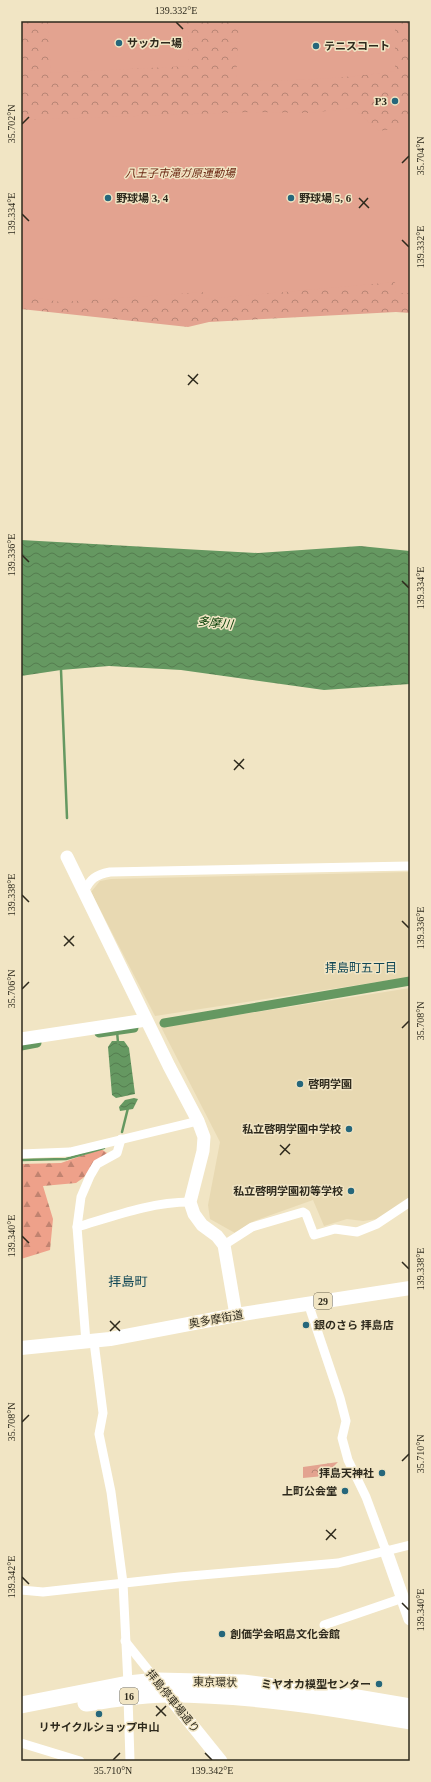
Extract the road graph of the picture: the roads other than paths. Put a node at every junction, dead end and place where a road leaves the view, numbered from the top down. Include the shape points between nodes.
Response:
1 (68, 857) dead end
2 (410, 866) edge
3 (84, 892) junction
4 (146, 1020) junction
5 (21, 1039) edge
6 (198, 1121) junction
7 (121, 1139) junction
8 (21, 1154) edge
9 (190, 1202) junction
10 (410, 1202) edge
11 (77, 1227) junction
12 (224, 1245) junction
13 (410, 1288) edge
14 (308, 1303) junction
15 (236, 1315) junction
16 (90, 1342) junction
17 (21, 1348) edge
18 (410, 1544) edge
19 (386, 1551) junction
20 (123, 1583) junction
21 (21, 1590) edge
22 (402, 1598) junction
23 (410, 1619) edge
24 (324, 1625) dead end
25 (125, 1641) junction
26 (162, 1688) junction
27 (128, 1690) junction
28 (21, 1705) edge
29 (410, 1707) edge
30 (21, 1716) edge
31 (410, 1721) edge
32 (21, 1742) edge
33 (54, 1752) junction
34 (49, 1761) edge
35 (80, 1761) edge
36 (130, 1761) edge
37 (221, 1761) edge

1 - 3 street
2 - 3 street via 110,872 92,878
3 - 4 street
4 - 5 street
4 - 6 street
6 - 7 street
6 - 9 street via 204,1138 203,1150
7 - 8 street via 70,1152
7 - 11 street via 117,1153 97,1164 90,1176 81,1197
9 - 11 street via 148,1206
9 - 12 street via 194,1214 202,1225
10 - 12 street via 377,1224 358,1232 335,1229 314,1234 303,1212 252,1227
11 - 16 street
12 - 15 street
13 - 14 main road, 奥多摩街道 / 29
14 - 15 main road, 奥多摩街道 / 29
14 - 19 street via 346,1421 342,1438 348,1460 366,1496
15 - 16 main road, 奥多摩街道 / 29
16 - 17 main road, 奥多摩街道 / 29
16 - 20 street via 103,1413 99,1434 111,1492
18 - 19 street
19 - 20 street via 338,1563
19 - 22 street
20 - 21 street via 43,1592
20 - 25 street
22 - 23 street
22 - 24 street
25 - 26 street, 拝島停車場通り
25 - 27 street
26 - 27 highway, 東京環状 / 16
26 - 29 highway, 東京環状 / 16 via 243,1683
26 - 31 highway, 東京環状 / 16 via 347,1709
26 - 37 street, 拝島停車場通り
27 - 28 highway, 東京環状 / 16
27 - 30 highway, 東京環状 / 16
27 - 36 street
32 - 33 street
33 - 34 street
33 - 35 street

